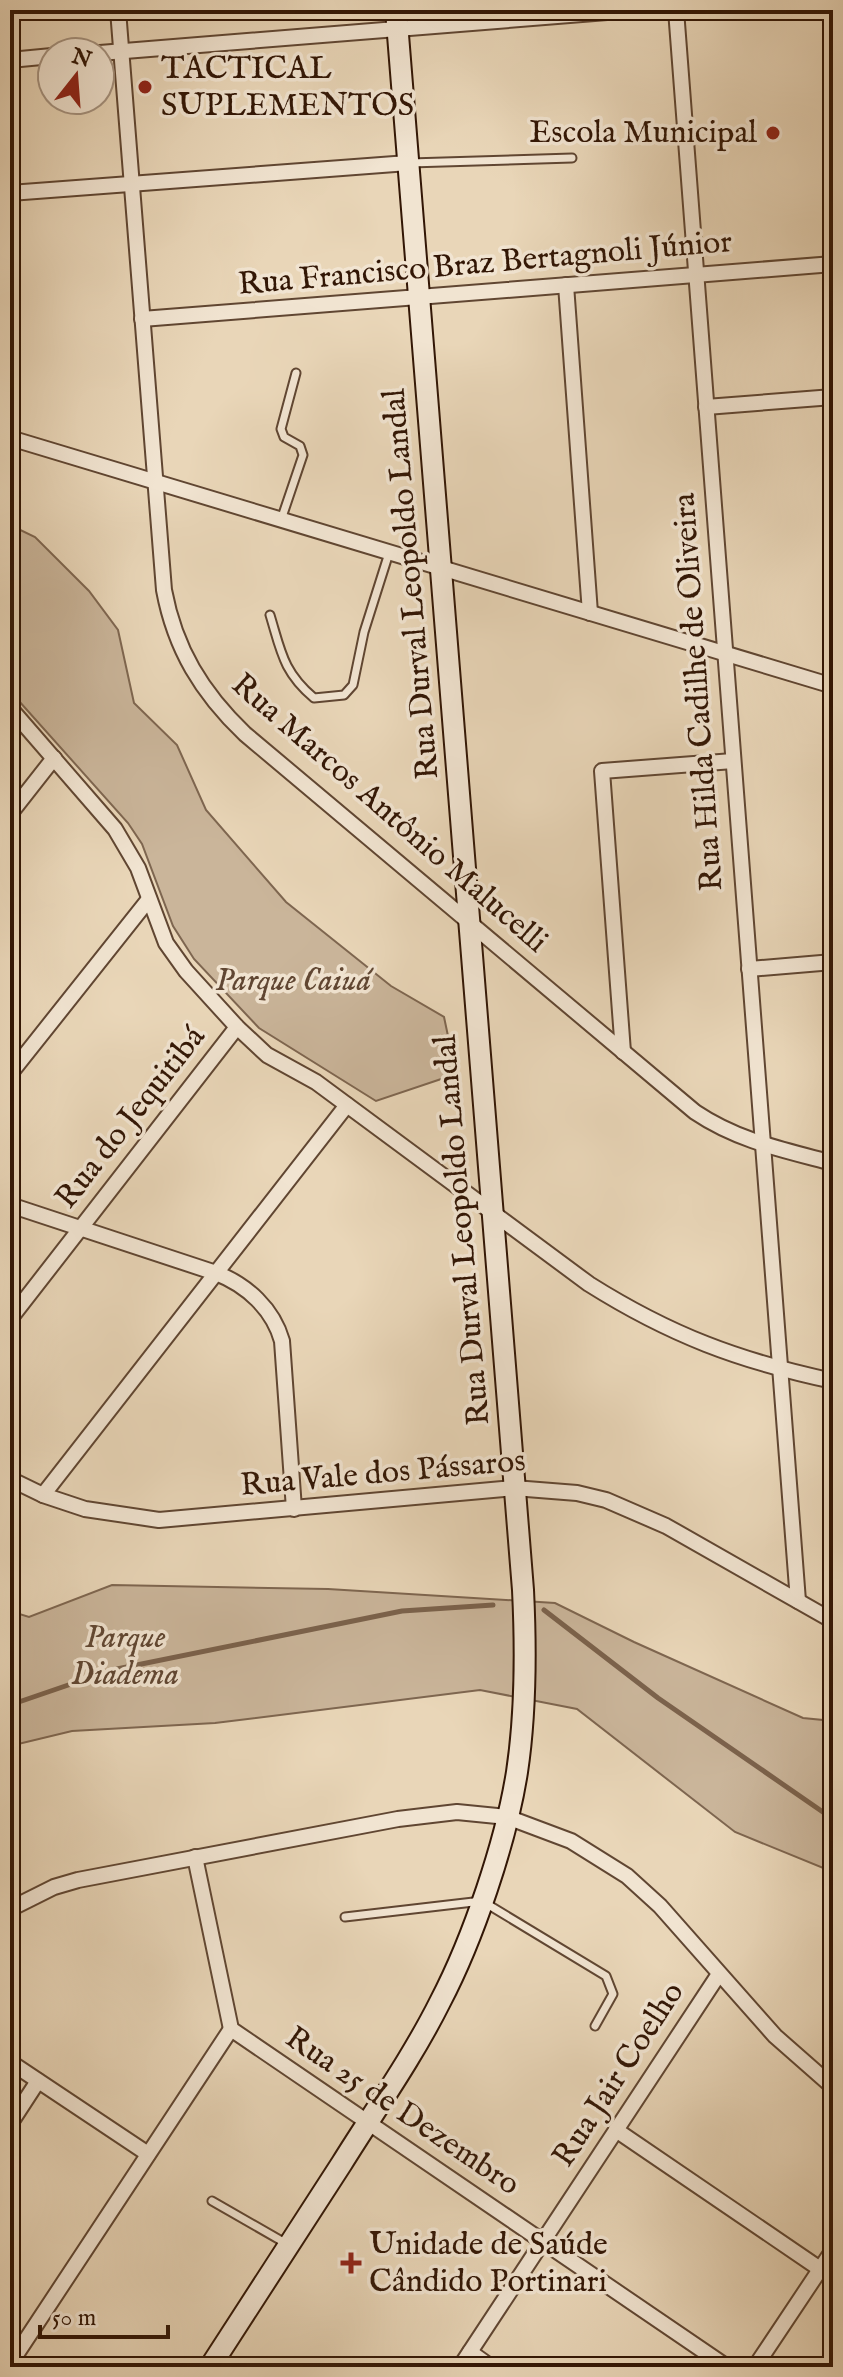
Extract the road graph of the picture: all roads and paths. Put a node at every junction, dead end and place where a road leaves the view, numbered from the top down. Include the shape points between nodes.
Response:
1 (118, 10) edge
2 (632, 10) edge
3 (676, 10) edge
4 (397, 20) edge
5 (116, 51) edge
6 (121, 51) junction
7 (36, 58) edge
8 (10, 60) edge
9 (572, 158) dead end
10 (408, 163) junction
11 (131, 184) junction
12 (10, 193) edge
13 (833, 264) edge
14 (696, 275) junction
15 (566, 285) junction
16 (419, 297) junction
17 (142, 319) junction
18 (296, 373) dead end
19 (833, 397) edge
20 (706, 407) junction
21 (10, 438) edge
22 (154, 482) junction
23 (281, 520) junction
24 (389, 553) junction
25 (441, 568) junction
26 (590, 613) junction
27 (270, 615) dead end
28 (725, 654) junction
29 (833, 686) edge
30 (10, 708) edge
31 (54, 758) junction
32 (733, 761) junction
33 (10, 814) edge
34 (149, 899) junction
35 (469, 922) junction
36 (833, 962) edge
37 (749, 969) junction
38 (237, 1027) junction
39 (623, 1052) junction
40 (10, 1074) edge
41 (347, 1105) junction
42 (762, 1145) junction
43 (833, 1163) edge
44 (10, 1205) edge
45 (492, 1212) junction
46 (81, 1228) junction
47 (216, 1273) junction
48 (10, 1319) edge
49 (779, 1369) junction
50 (833, 1381) edge
51 (10, 1479) edge
52 (514, 1488) junction
53 (43, 1495) junction
54 (294, 1509) junction
55 (798, 1601) junction
56 (833, 1621) edge
57 (507, 1817) junction
58 (195, 1857) junction
59 (482, 1901) junction
60 (10, 1909) edge
61 (345, 1917) dead end
62 (719, 1974) junction
63 (595, 2026) dead end
64 (231, 2029) junction
65 (10, 2062) edge
66 (38, 2081) junction
67 (833, 2087) edge
68 (367, 2123) junction
69 (10, 2124) edge
70 (616, 2130) junction
71 (148, 2154) junction
72 (212, 2201) dead end
73 (542, 2242) junction
74 (289, 2245) junction
75 (833, 2250) edge
76 (820, 2269) junction
77 (470, 2352) junction
78 (10, 2364) edge
79 (210, 2367) edge
80 (460, 2367) edge
81 (491, 2367) edge
82 (727, 2367) edge
83 (755, 2367) edge

1 - 6 street, Rua Marcos Antônio Malucelli
2 - 4 street
3 - 14 street, Rua Hilda Cadilhe de Oliveira
4 - 6 street
4 - 10 street, Rua Durval Leopoldo Landal
5 - 6 street
6 - 11 street, Rua Marcos Antônio Malucelli
7 - 8 street
9 - 10 lane
10 - 11 street
10 - 16 street, Rua Durval Leopoldo Landal
11 - 12 street
11 - 17 street, Rua Marcos Antônio Malucelli
13 - 14 street, Rua Francisco Braz Bertagnoli Júnior
14 - 15 street, Rua Francisco Braz Bertagnoli Júnior
14 - 20 street, Rua Hilda Cadilhe de Oliveira
15 - 16 street, Rua Francisco Braz Bertagnoli Júnior
15 - 26 street
16 - 17 street, Rua Francisco Braz Bertagnoli Júnior
16 - 25 street, Rua Durval Leopoldo Landal
17 - 22 street, Rua Marcos Antônio Malucelli
18 - 23 lane via 281,429 303,455
19 - 20 street
20 - 28 street, Rua Hilda Cadilhe de Oliveira
21 - 22 street
22 - 23 street
22 - 35 street, Rua Marcos Antônio Malucelli via 169,615 191,670 207,694 245,734
23 - 24 street
24 - 25 street
24 - 27 lane via 353,685 344,695 314,698 302,688 286,669
25 - 26 street
25 - 35 street, Rua Durval Leopoldo Landal
26 - 28 street
28 - 29 street
28 - 32 street, Rua Hilda Cadilhe de Oliveira
30 - 31 street
31 - 33 street
31 - 34 street via 122,838
32 - 37 street, Rua Hilda Cadilhe de Oliveira
32 - 39 street via 602,771
34 - 38 street via 166,943
34 - 40 street
35 - 39 street, Rua Marcos Antônio Malucelli
35 - 45 street, Rua Durval Leopoldo Landal
36 - 37 street
37 - 42 street, Rua Hilda Cadilhe de Oliveira
38 - 41 street via 267,1055
38 - 46 street, Rua do Jequitibá
39 - 42 street, Rua Marcos Antônio Malucelli via 708,1121
41 - 45 street
41 - 47 street
42 - 43 street, Rua Marcos Antônio Malucelli
42 - 49 street, Rua Hilda Cadilhe de Oliveira
44 - 46 street
45 - 49 street via 589,1284 646,1318 713,1349
45 - 52 street, Rua Durval Leopoldo Landal
46 - 47 street
46 - 48 street, Rua do Jequitibá
47 - 53 street
47 - 54 street via 242,1285 278,1328
49 - 50 street
49 - 55 street, Rua Hilda Cadilhe de Oliveira
51 - 53 street, Rua Vale dos Pássaros
52 - 54 street, Rua Vale dos Pássaros
52 - 55 street, Rua Vale dos Pássaros via 577,1493 636,1511
52 - 57 street, Rua Durval Leopoldo Landal via 525,1687 517,1774
53 - 54 street, Rua Vale dos Pássaros via 107,1514 159,1520
55 - 56 street, Rua Vale dos Pássaros
57 - 58 street via 431,1814
57 - 59 street, Rua Durval Leopoldo Landal
57 - 62 street via 571,1841 627,1876
58 - 60 street via 78,1880
58 - 64 street
59 - 61 lane
59 - 63 lane via 606,1976 613,1994
59 - 68 street, Rua Durval Leopoldo Landal via 441,2001
62 - 67 street via 790,2051
62 - 70 street, Rua Jair Coelho
64 - 68 street, Rua 25 de Dezembro
64 - 71 street
65 - 66 street
66 - 69 street
66 - 71 street
68 - 73 street, Rua 25 de Dezembro
68 - 74 street, Rua Durval Leopoldo Landal
70 - 73 street, Rua Jair Coelho
70 - 76 street
71 - 78 street
72 - 74 lane
73 - 77 street, Rua Jair Coelho
73 - 82 street, Rua 25 de Dezembro
74 - 79 street, Rua Durval Leopoldo Landal
75 - 76 street
76 - 83 street
77 - 80 street, Rua Jair Coelho
77 - 81 street

